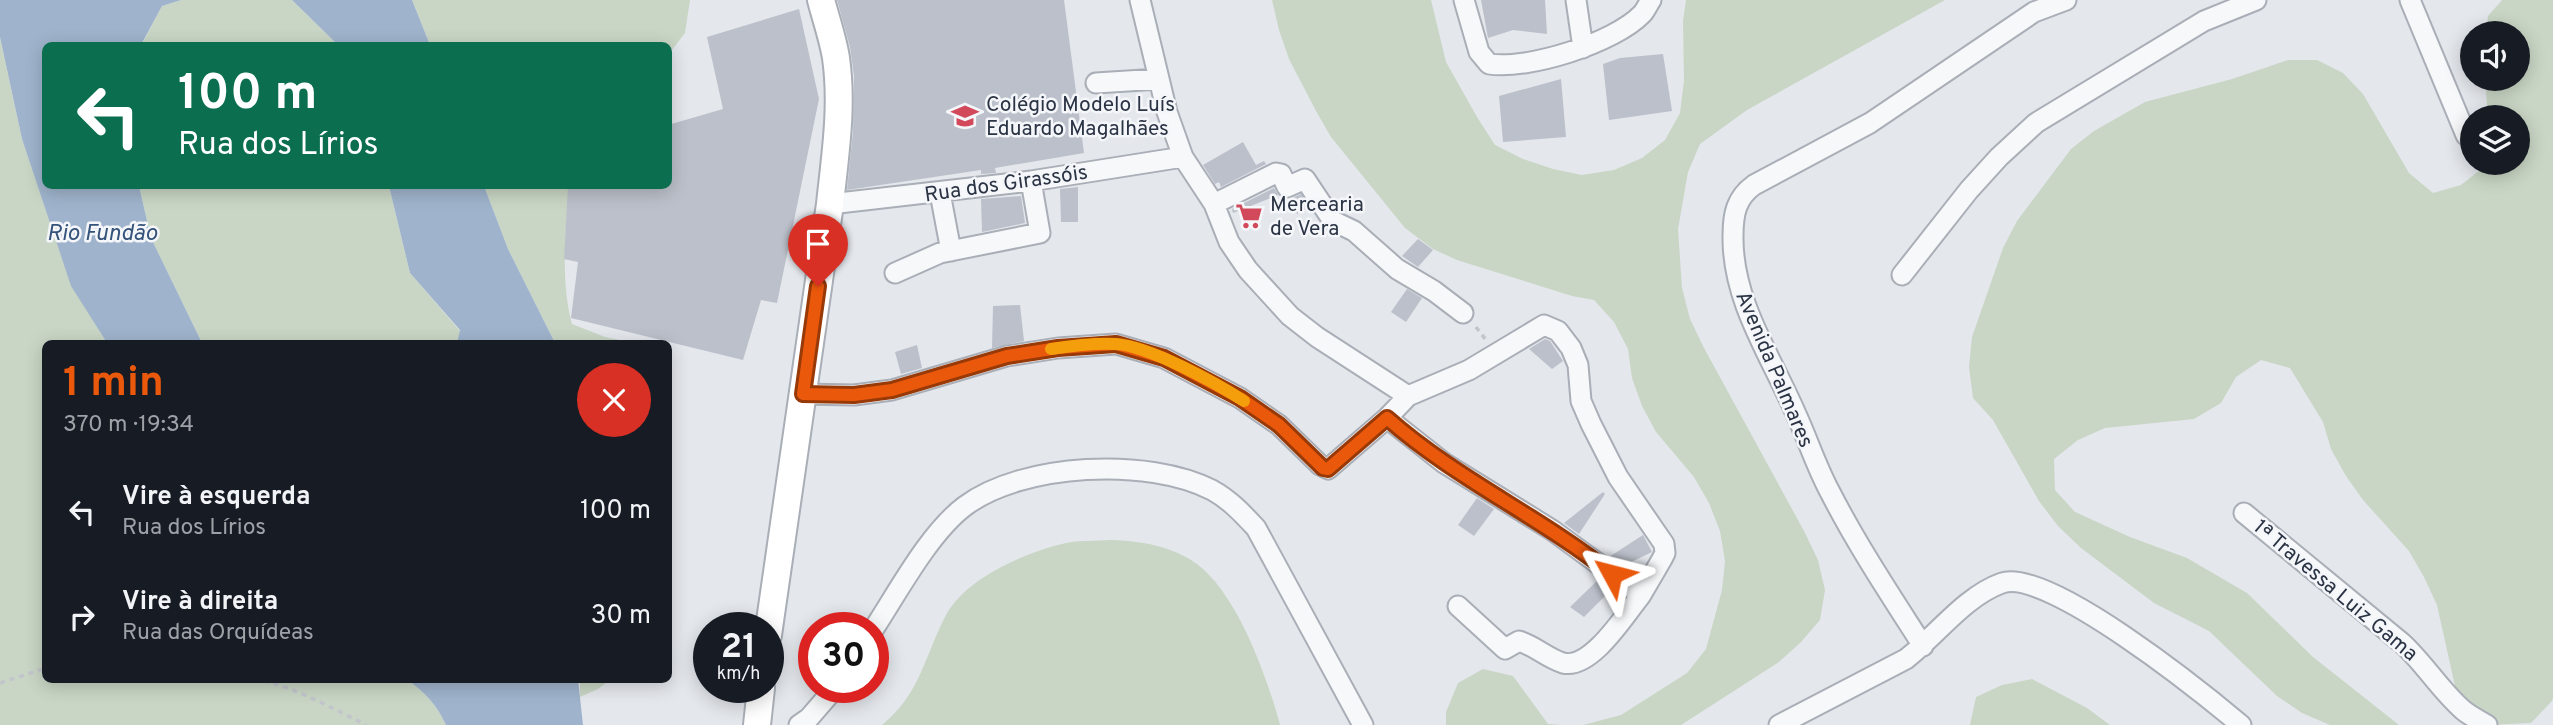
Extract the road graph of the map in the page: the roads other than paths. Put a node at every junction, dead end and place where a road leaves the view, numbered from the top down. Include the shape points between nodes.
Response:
1 (821, 0) edge
2 (1140, 0) edge
3 (1464, 0) edge
4 (1576, 0) edge
5 (1651, 0) edge
6 (2066, 0) edge
7 (2256, 0) edge
8 (2410, 0) edge
9 (1583, 48) junction
10 (1159, 79) junction
11 (1096, 83) dead end
12 (2460, 121) edge
13 (1183, 157) junction
14 (1031, 181) junction
15 (940, 192) junction
16 (830, 204) junction
17 (1214, 204) junction
18 (951, 251) junction
19 (895, 273) dead end
20 (1902, 275) dead end
21 (1462, 313) road end
22 (803, 394) junction
23 (1408, 396) junction
24 (1387, 418) junction
25 (2244, 513) dead end
26 (1640, 595) junction
27 (1458, 606) dead end
28 (771, 612) edge
29 (885, 612) edge
30 (1923, 646) junction
31 (759, 703) edge
32 (822, 703) edge
33 (757, 725) edge
34 (799, 725) edge
35 (1363, 725) edge
36 (1779, 725) edge
37 (2241, 725) edge
38 (2487, 725) edge

1 - 16 main road via 836,57 839,94
2 - 10 street
3 - 9 street via 1479,52 1489,65 1505,67
4 - 9 street
5 - 9 street via 1642,14
6 - 30 street, Avenida Palmares via 2034,12 1870,123 1754,185 1742,193 1734,217 1733,260 1742,298 1769,360 1830,493
7 - 20 street via 2204,21 2036,123 1969,190
8 - 12 street
10 - 11 street
10 - 13 street
13 - 14 street, Rua dos Girassóis
13 - 17 street
14 - 15 street, Rua dos Girassóis
14 - 18 street via 1040,233
15 - 16 street, Rua dos Girassóis
15 - 18 street
16 - 22 main road
17 - 21 street via 1276,173 1287,187 1305,179 1333,221 1354,231 1397,269
17 - 23 street via 1229,242 1248,270 1290,316
18 - 19 street
22 - 24 street via 892,390 1007,356 1116,344 1164,358 1240,398 1328,469
22 - 28 main road
23 - 24 street
23 - 26 street via 1469,370 1544,325 1558,331 1578,365 1581,401 1591,424 1618,477 1664,544 1665,553
24 - 26 street via 1444,463 1552,530
25 - 38 street, 1ª Travessa Luiz Gama via 2402,643 2464,711
26 - 27 street via 1591,656 1566,664 1519,641 1505,649
29 - 35 street via 944,526 966,505 1000,488 1065,470 1148,471 1180,478 1237,506 1256,528
30 - 36 street
30 - 37 street via 1979,596 2003,583 2020,582 2053,593 2132,641
31 - 33 main road
32 - 34 street

